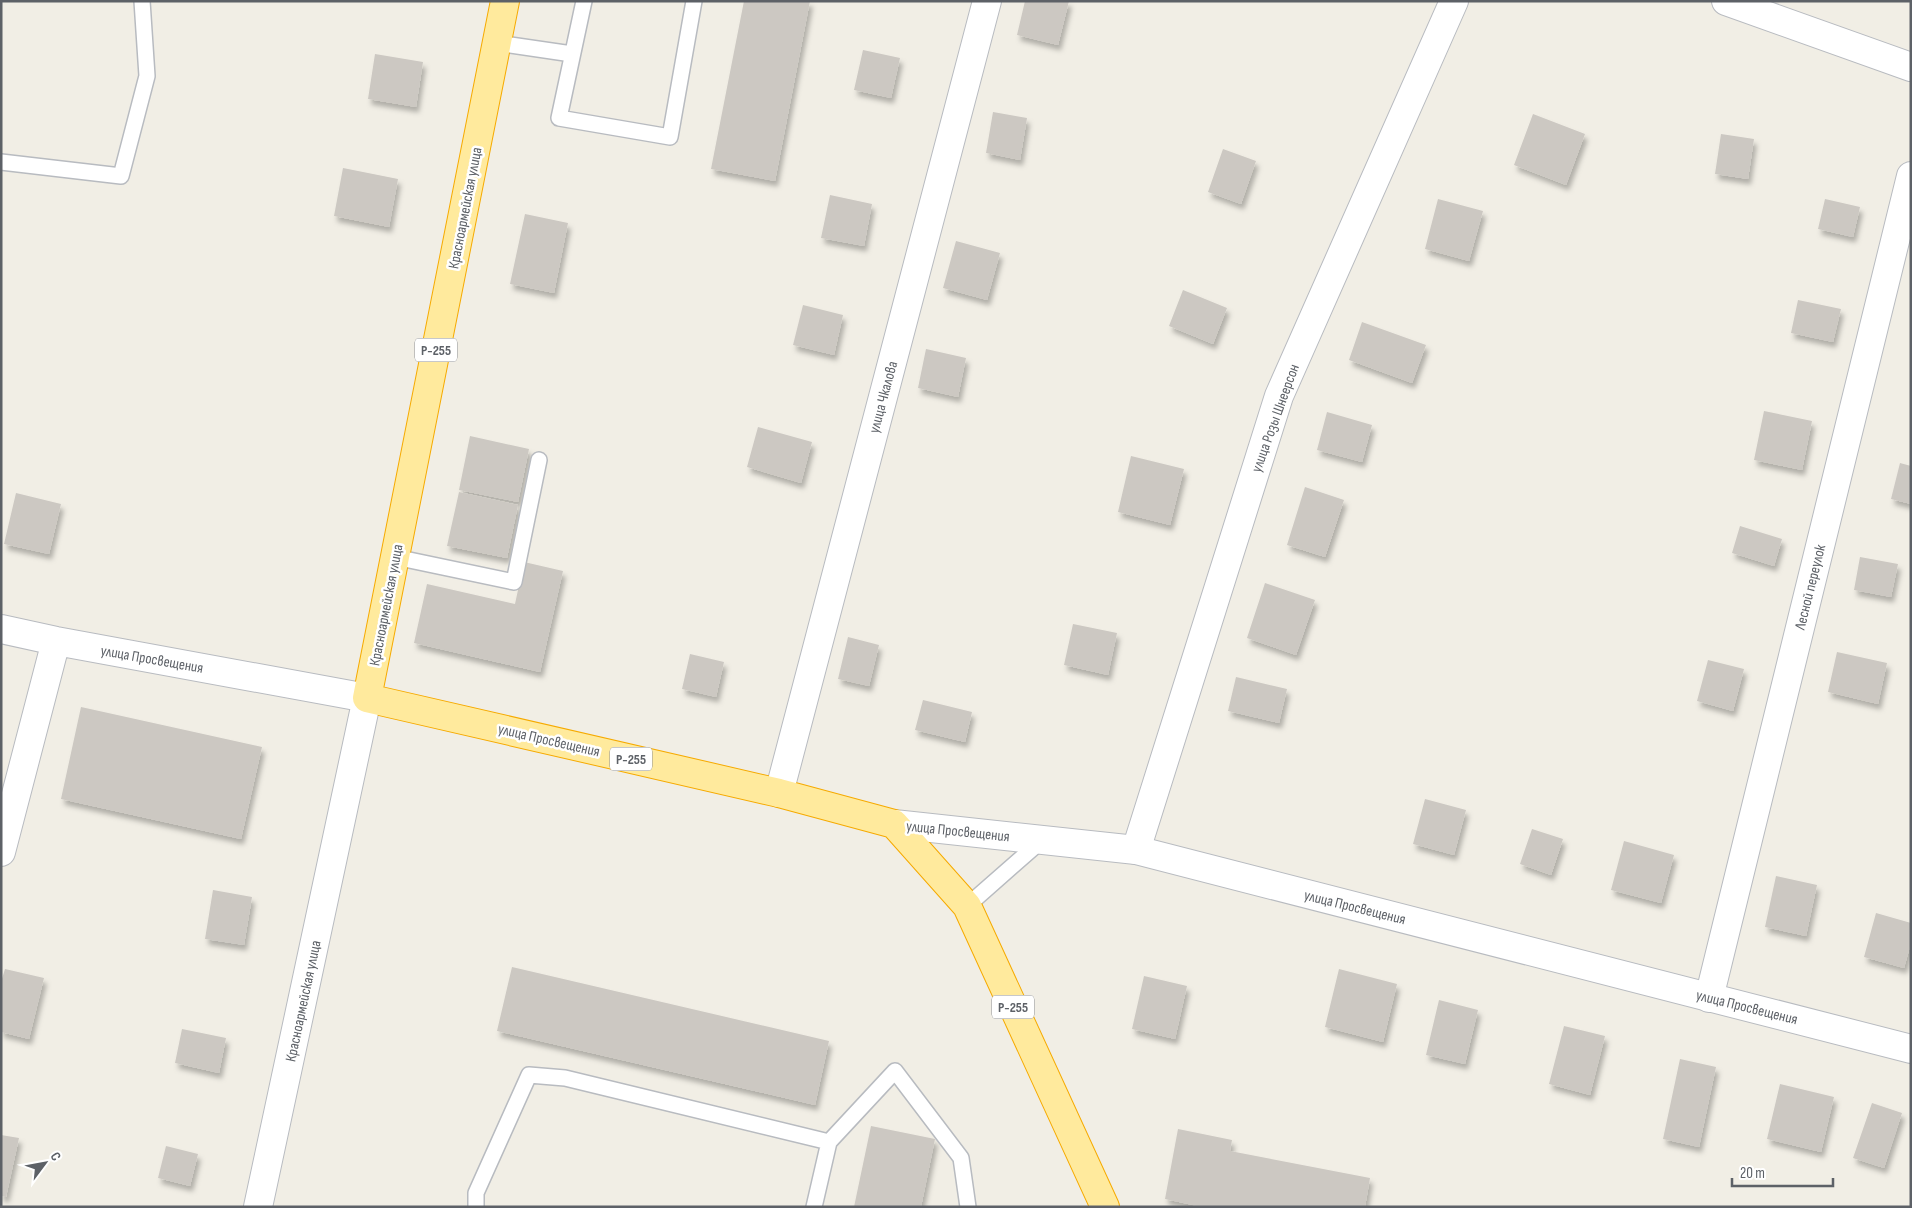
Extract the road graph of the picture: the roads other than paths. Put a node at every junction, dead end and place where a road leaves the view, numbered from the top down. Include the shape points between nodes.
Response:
1 (142, 1) edge
2 (505, 1) edge
3 (584, 1) edge
4 (694, 1) edge
5 (987, 1) edge
6 (1454, 1) edge
7 (1726, 1) edge
8 (497, 43) junction
9 (572, 54) junction
10 (1911, 67) edge
11 (1, 162) edge
12 (1911, 176) edge
13 (539, 460) dead end
14 (395, 558) junction
15 (1, 629) edge
16 (56, 641) junction
17 (368, 698) junction
18 (779, 793) junction
19 (894, 824) junction
20 (1042, 840) junction
21 (1136, 850) junction
22 (1, 852) edge
23 (967, 906) junction
24 (1710, 998) junction
25 (1911, 1049) edge
26 (829, 1142) junction
27 (258, 1207) edge
28 (476, 1207) edge
29 (814, 1207) edge
30 (968, 1207) edge
31 (1105, 1207) edge

1 - 11 lane via 147,76 121,176
2 - 8 highway, Красноармейская улица / Р-255
3 - 9 lane
4 - 9 lane via 670,136 559,118
5 - 18 street, улица Чкалова
6 - 21 street, улица Розы Шнеерсон via 1279,396
7 - 10 street
8 - 9 lane
8 - 14 highway, Красноармейская улица / Р-255
12 - 24 street, Лесной переулок
13 - 14 lane via 514,582
14 - 17 highway, Красноармейская улица / Р-255
15 - 16 street, улица Просвещения
16 - 17 street, улица Просвещения
16 - 22 street
17 - 18 highway, улица Просвещения / Р-255
17 - 27 street, Красноармейская улица
18 - 19 highway, улица Просвещения / Р-255
19 - 20 street, улица Просвещения
19 - 23 highway, Р-255
20 - 21 street, улица Просвещения
20 - 23 lane
21 - 24 street, улица Просвещения
23 - 31 highway, Р-255
24 - 25 street, улица Просвещения
26 - 28 lane via 565,1078 529,1075 476,1193
26 - 29 lane
26 - 30 lane via 894,1071 961,1158

